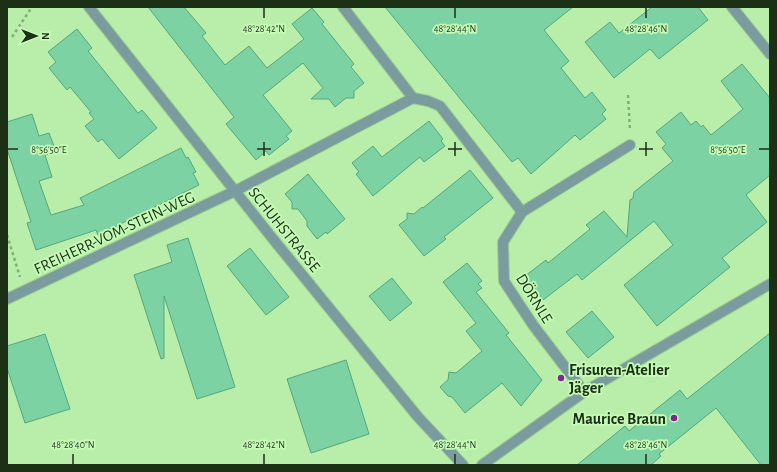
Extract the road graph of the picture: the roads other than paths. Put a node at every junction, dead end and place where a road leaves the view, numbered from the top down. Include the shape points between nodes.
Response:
1 (89, 7) edge
2 (343, 7) edge
3 (732, 7) edge
4 (770, 54) edge
5 (414, 98) junction
6 (630, 145) road end
7 (235, 191) junction
8 (522, 212) junction
9 (770, 284) edge
10 (7, 300) edge
11 (584, 392) junction
12 (462, 465) edge
13 (482, 465) edge

1 - 7 street, SCHUHSTRASSE
2 - 5 street
3 - 4 street
5 - 7 street
5 - 8 street via 440,106
6 - 8 street, DÖRNLE
7 - 10 street, FREIHERR-VOM-STEIN-WEG
7 - 12 street, SCHUHSTRASSE via 418,417
8 - 11 street, DÖRNLE via 502,242 504,281 533,325
9 - 11 street
11 - 13 street

